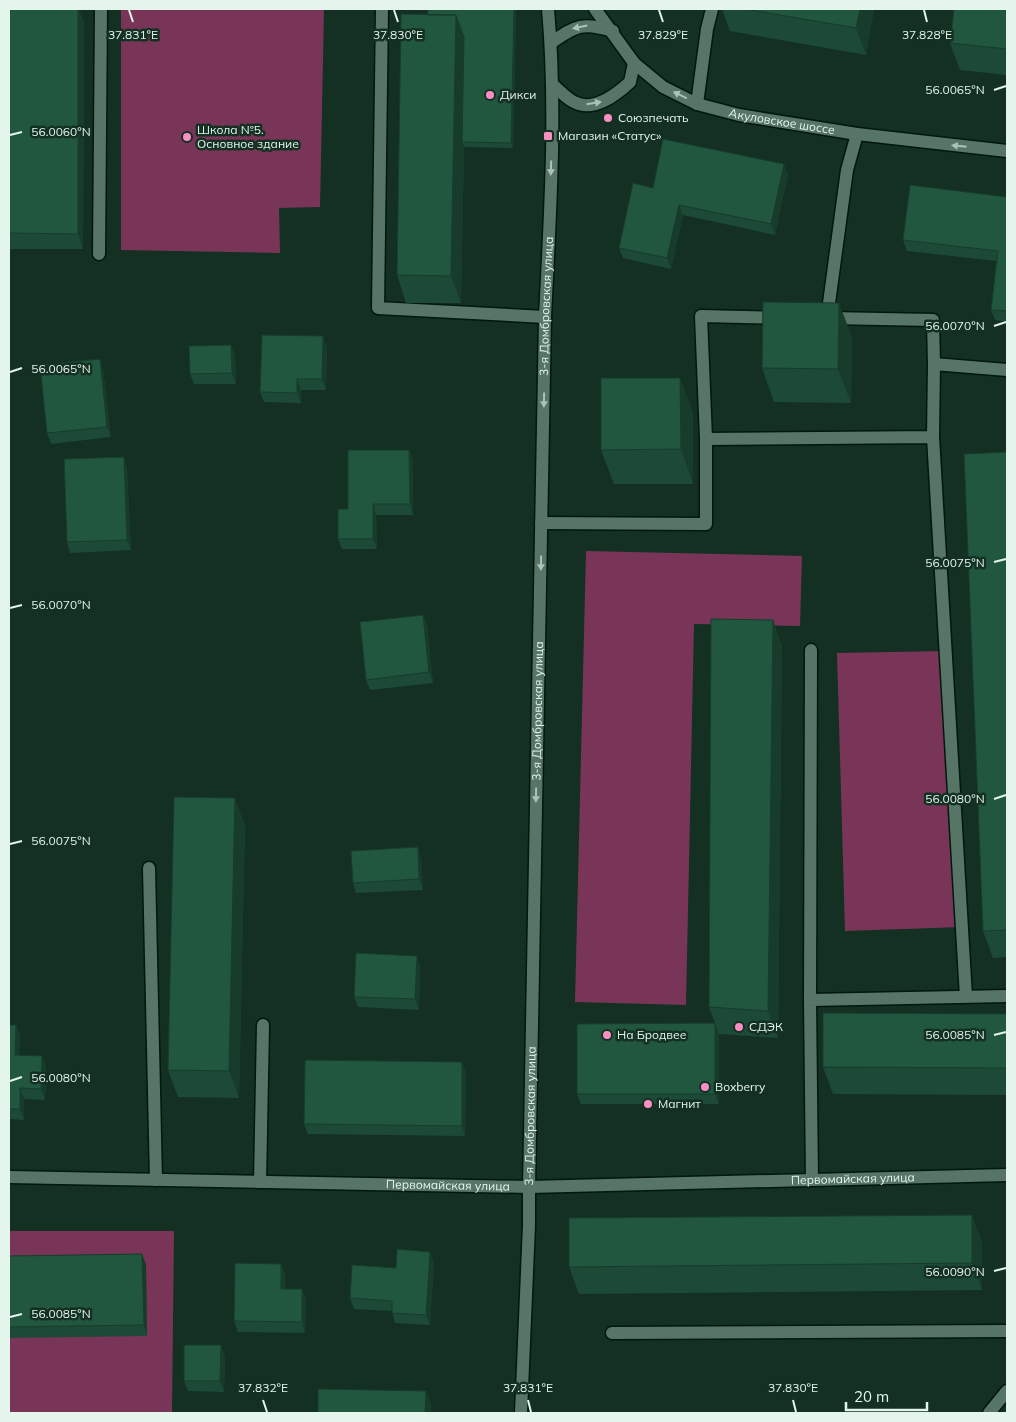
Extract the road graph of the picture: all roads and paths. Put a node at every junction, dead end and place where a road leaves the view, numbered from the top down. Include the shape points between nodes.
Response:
1 (101, 9) edge
2 (382, 9) edge
3 (548, 9) edge
4 (595, 9) edge
5 (712, 9) edge
6 (612, 31) junction
7 (551, 43) junction
8 (634, 63) junction
9 (552, 84) junction
10 (697, 104) junction
11 (856, 134) junction
12 (1007, 151) edge
13 (99, 254) dead end
14 (545, 317) junction
15 (788, 318) edge
16 (934, 364) junction
17 (1007, 370) edge
18 (933, 437) junction
19 (706, 439) junction
20 (542, 523) junction
21 (811, 650) dead end
22 (149, 868) dead end
23 (1007, 996) edge
24 (966, 997) junction
25 (810, 1000) junction
26 (263, 1025) dead end
27 (1007, 1175) edge
28 (9, 1177) edge
29 (156, 1180) junction
30 (812, 1180) junction
31 (260, 1182) junction
32 (528, 1187) junction
33 (1007, 1331) edge
34 (612, 1333) dead end
35 (1007, 1391) edge
36 (520, 1413) edge
37 (989, 1413) edge

1 - 13 street
2 - 14 street via 378,308
3 - 7 street, 3-я Домбровская улица
4 - 6 street, Акуловское шоссе
5 - 10 street
6 -> 7 street via 594,25 578,26
6 - 8 street, Акуловское шоссе
7 - 9 street, 3-я Домбровская улица
9 -> 8 street via 575,103 608,100 630,82
10 -> 8 street, Акуловское шоссе via 663,87
9 -> 14 street, 3-я Домбровская улица
10 - 11 street, Акуловское шоссе via 739,115
12 -> 11 street, Акуловское шоссе
11 - 16 street via 822,318 933,320
14 -> 20 street, 3-я Домбровская улица
15 - 19 street via 700,316
16 - 17 street
16 - 18 street
18 - 19 street
18 - 24 street
19 - 20 street via 706,524
20 -> 32 street, 3-я Домбровская улица
21 - 25 street
22 - 29 street
23 - 24 street
24 - 25 street
25 - 30 street
26 - 31 street
27 - 30 street, Первомайская улица
28 - 29 street, Первомайская улица
29 - 31 street, Первомайская улица
30 - 32 street, Первомайская улица
31 - 32 street, Первомайская улица
32 - 36 street, 3-я Домбровская улица
33 - 34 street
35 - 37 street

